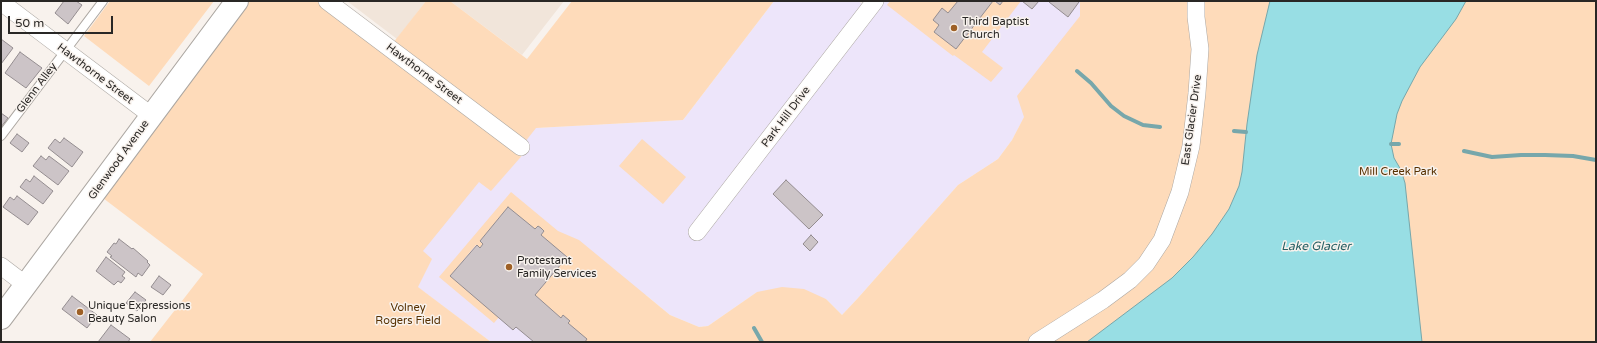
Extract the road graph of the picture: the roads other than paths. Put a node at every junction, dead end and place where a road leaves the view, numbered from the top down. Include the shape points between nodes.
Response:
1 (103, 1) edge
2 (237, 1) edge
3 (327, 1) edge
4 (875, 1) edge
5 (1196, 1) edge
6 (1, 2) edge
7 (65, 51) junction
8 (152, 116) junction
9 (1, 136) edge
10 (521, 147) dead end
11 (697, 232) dead end
12 (1, 266) edge
13 (26, 285) junction
14 (1, 318) edge
15 (1037, 342) edge

1 - 7 lane, Glenn Alley
2 - 8 main road, Glenwood Avenue
3 - 10 street, Hawthorne Street
4 - 11 street, Park Hill Drive
5 - 15 street, East Glacier Drive via 1200,49 1191,146 1180,192 1162,240 1146,264 1130,280
6 - 7 street, Hawthorne Street
7 - 8 street, Hawthorne Street
7 - 9 lane, Glenn Alley
8 - 13 main road, Glenwood Avenue
12 - 13 street
13 - 14 main road, Glenwood Avenue

